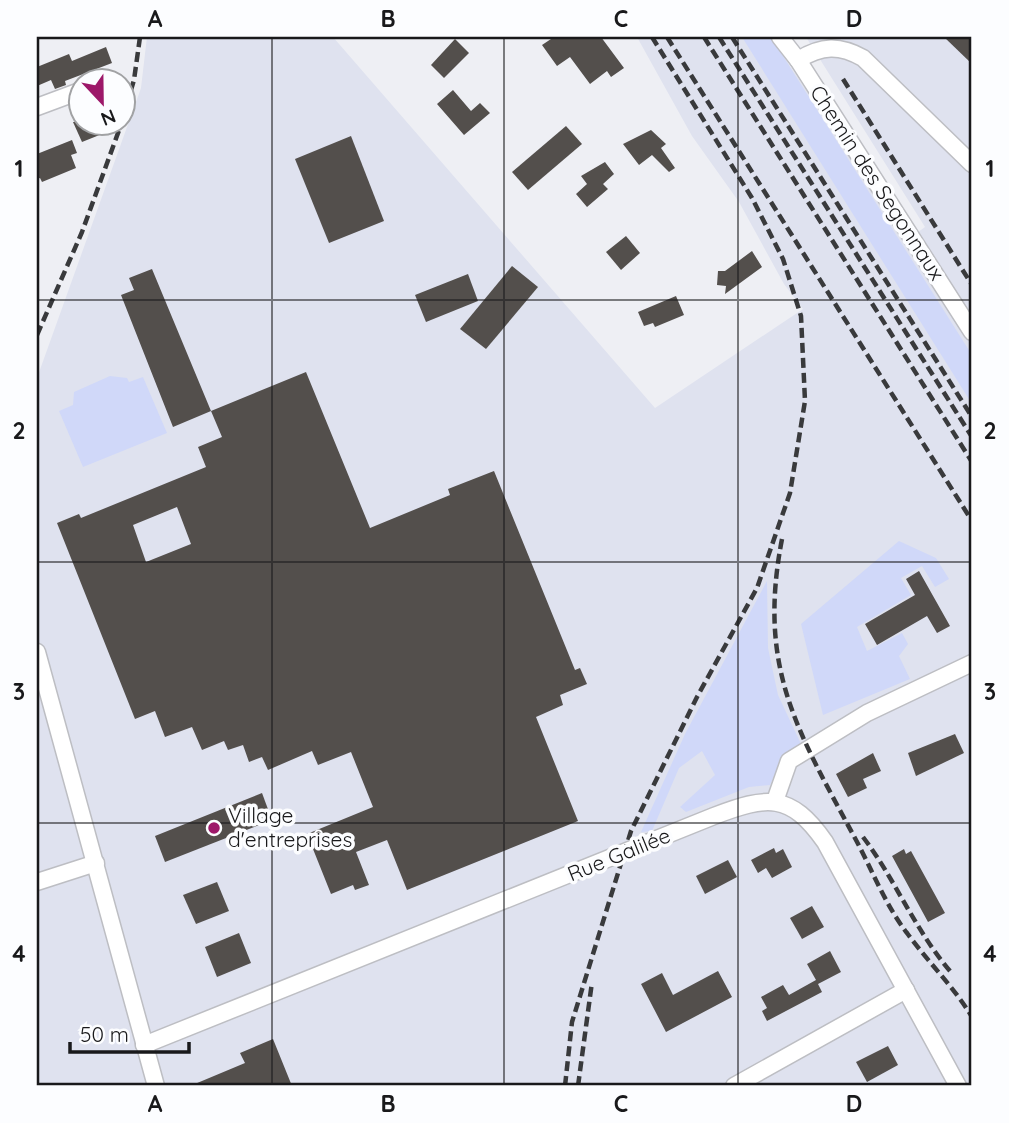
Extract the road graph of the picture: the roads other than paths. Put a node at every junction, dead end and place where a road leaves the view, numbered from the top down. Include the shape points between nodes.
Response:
1 (780, 37) edge
2 (799, 60) junction
3 (66, 96) edge
4 (37, 107) edge
5 (972, 164) edge
6 (972, 332) edge
7 (37, 652) edge
8 (972, 663) edge
9 (775, 801) junction
10 (96, 863) junction
11 (37, 883) edge
12 (906, 990) junction
13 (144, 1045) junction
14 (156, 1086) edge
15 (734, 1086) edge
16 (958, 1086) edge

1 - 2 street, Chemin des Segonnaux
2 - 5 street via 833,47 863,58
2 - 6 street, Chemin des Segonnaux
3 - 4 street
7 - 10 street
8 - 9 street via 867,713 789,761
9 - 12 street via 799,813 825,842
9 - 13 street, Rue Galilée via 745,804
10 - 11 street
10 - 13 street
12 - 15 street
12 - 16 street
13 - 14 street

